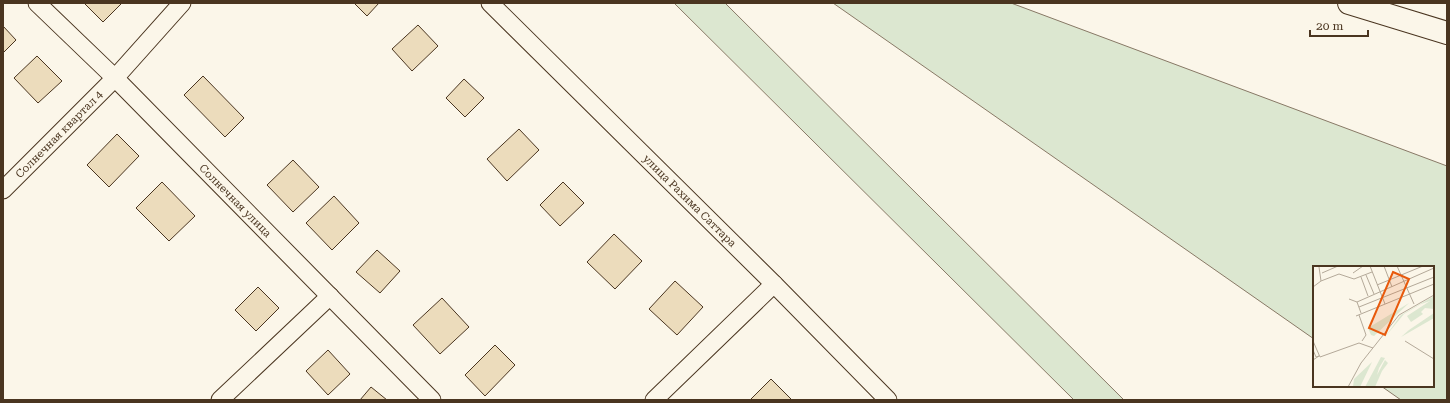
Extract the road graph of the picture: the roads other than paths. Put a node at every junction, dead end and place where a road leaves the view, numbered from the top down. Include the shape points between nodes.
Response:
1 (37, 3) edge
2 (182, 3) edge
3 (490, 3) edge
4 (1349, 3) edge
5 (1447, 33) edge
6 (115, 78) junction
7 (3, 190) edge
8 (774, 284) junction
9 (330, 296) junction
10 (220, 400) edge
11 (432, 400) edge
12 (654, 400) edge
13 (888, 400) edge

1 - 6 street, Солнечная улица
2 - 6 street, Солнечная квартал 4
3 - 8 street, улица Рахима Саттара
4 - 5 main road
6 - 7 street, Солнечная квартал 4
6 - 9 street, Солнечная улица
8 - 12 street
8 - 13 street, улица Рахима Саттара
9 - 10 street
9 - 11 street, Солнечная улица

